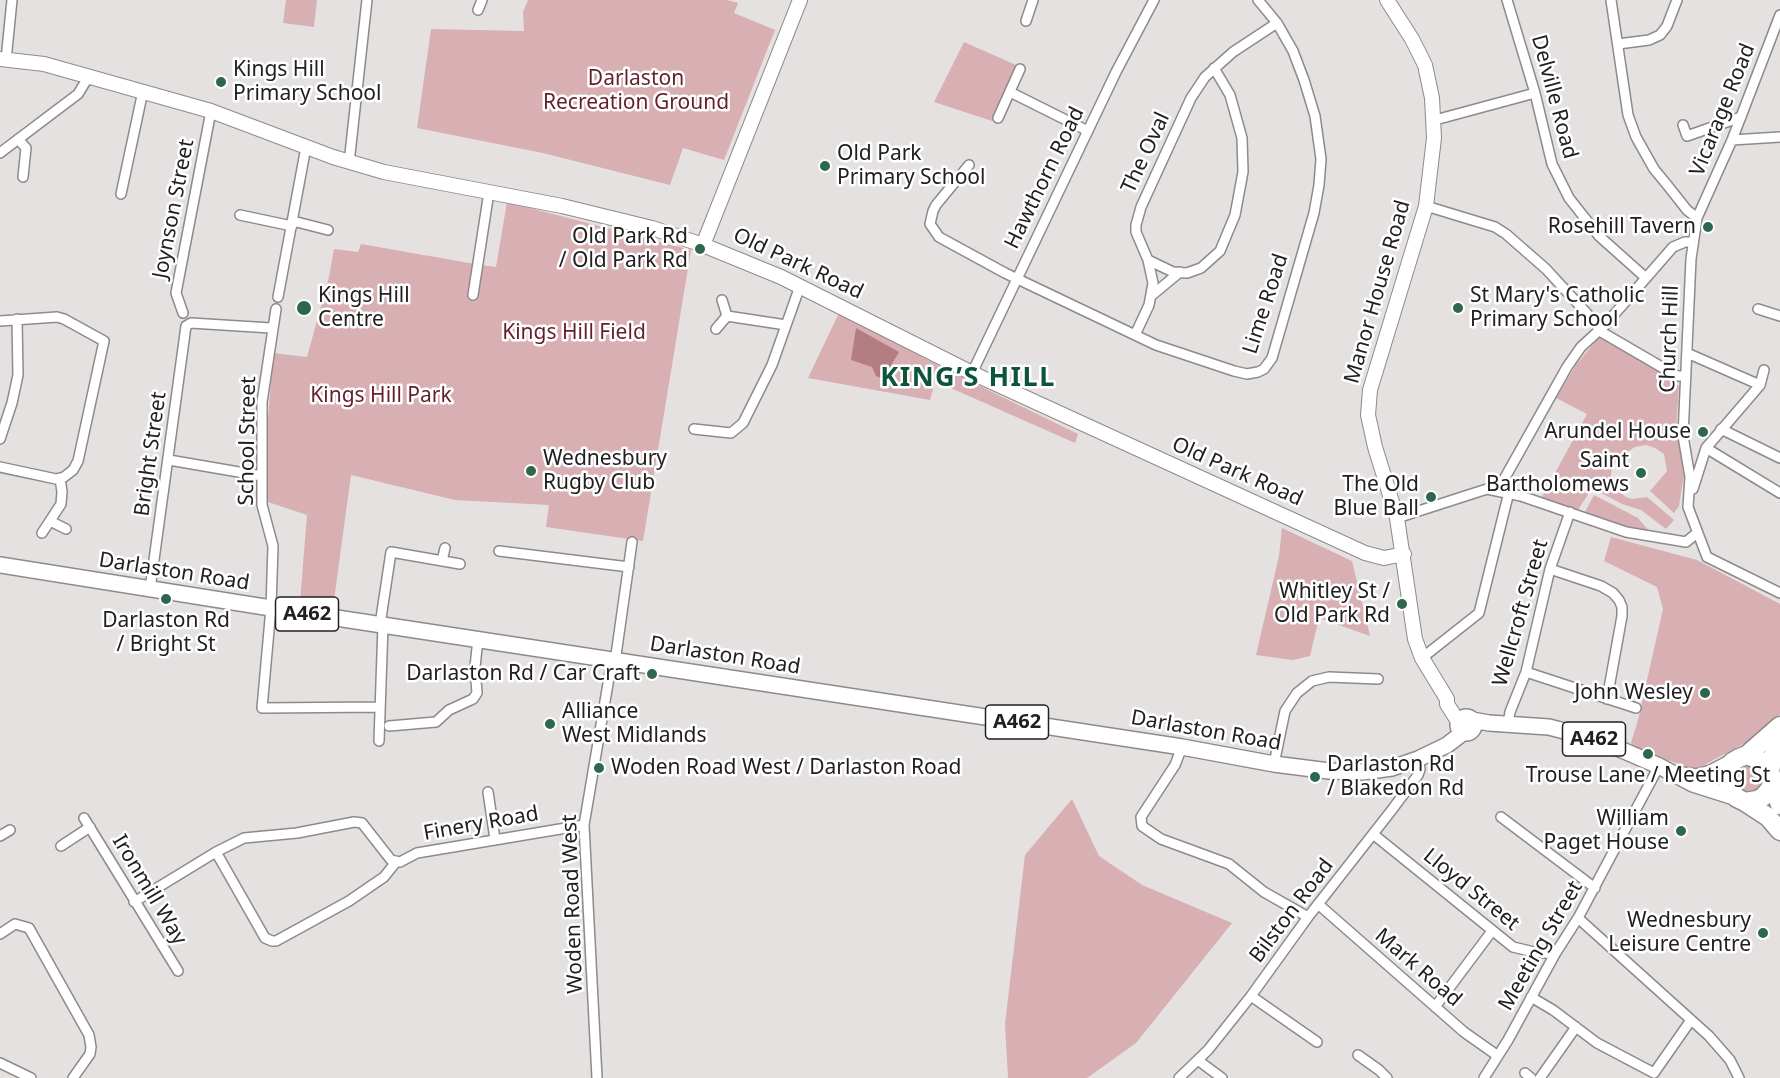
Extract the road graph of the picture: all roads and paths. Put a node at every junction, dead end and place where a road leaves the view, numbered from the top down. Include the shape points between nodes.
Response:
1 (12, 0) edge
2 (367, 0) edge
3 (482, 0) edge
4 (800, 0) edge
5 (1034, 0) edge
6 (1154, 0) edge
7 (1258, 0) edge
8 (1387, 0) edge
9 (1507, 0) edge
10 (1611, 0) edge
11 (1677, 0) edge
12 (478, 10) dead end
13 (1780, 15) edge
14 (1026, 21) dead end
15 (1277, 23) junction
16 (1618, 44) junction
17 (3, 59) edge
18 (1214, 68) junction
19 (1020, 69) dead end
20 (89, 76) junction
21 (143, 91) junction
22 (1010, 92) junction
23 (1535, 93) junction
24 (211, 111) junction
25 (1741, 117) junction
26 (998, 118) dead end
27 (1435, 120) junction
28 (1683, 125) dead end
29 (1088, 131) junction
30 (1780, 137) edge
31 (18, 139) junction
32 (1732, 140) junction
33 (306, 147) junction
34 (0, 153) edge
35 (349, 163) junction
36 (969, 165) dead end
37 (23, 177) dead end
38 (489, 192) junction
39 (121, 194) dead end
40 (1426, 206) junction
41 (240, 215) dead end
42 (1697, 218) junction
43 (292, 224) junction
44 (328, 230) dead end
45 (1693, 242) junction
46 (703, 245) junction
47 (1148, 260) junction
48 (1180, 272) junction
49 (1646, 278) junction
50 (1017, 279) junction
51 (800, 286) junction
52 (473, 295) dead end
53 (1151, 296) junction
54 (278, 297) dead end
55 (722, 300) dead end
56 (276, 309) dead end
57 (1758, 309) dead end
58 (183, 313) dead end
59 (727, 316) junction
60 (1780, 316) edge
61 (17, 319) junction
62 (1593, 320) dead end
63 (0, 321) edge
64 (786, 325) junction
65 (272, 328) junction
66 (716, 329) dead end
67 (1598, 330) junction
68 (1135, 335) junction
69 (1687, 353) junction
70 (1764, 370) dead end
71 (972, 373) junction
72 (1686, 376) junction
73 (1760, 386) junction
74 (694, 429) dead end
75 (1721, 429) junction
76 (0, 439) edge
77 (1685, 446) junction
78 (1706, 448) junction
79 (1780, 458) edge
80 (169, 460) junction
81 (0, 467) edge
82 (262, 476) junction
83 (60, 478) junction
84 (1498, 490) junction
85 (1509, 492) junction
86 (1780, 494) edge
87 (1688, 506) junction
88 (1570, 512) junction
89 (1397, 518) junction
90 (50, 521) junction
91 (66, 529) dead end
92 (42, 533) dead end
93 (1697, 533) junction
94 (392, 541) dead end
95 (632, 542) dead end
96 (445, 548) dead end
97 (499, 551) dead end
98 (391, 552) junction
99 (1404, 554) junction
100 (442, 561) junction
101 (460, 564) dead end
102 (0, 565) edge
103 (628, 567) junction
104 (1550, 569) junction
105 (150, 589) junction
106 (1780, 593) edge
107 (271, 608) junction
108 (383, 625) junction
109 (478, 639) junction
110 (1422, 658) junction
111 (614, 660) junction
112 (1526, 672) junction
113 (1378, 679) dead end
114 (1607, 699) junction
115 (380, 707) junction
116 (1636, 708) dead end
117 (1508, 724) junction
118 (1466, 725) junction
119 (389, 726) dead end
120 (1780, 726) edge
121 (379, 741) dead end
122 (1780, 743) edge
123 (1182, 747) junction
124 (1418, 759) junction
125 (1740, 759) junction
126 (1274, 765) junction
127 (1659, 766) junction
128 (1674, 774) junction
129 (1772, 776) junction
130 (488, 792) dead end
131 (1741, 800) junction
132 (1780, 805) edge
133 (1501, 817) dead end
134 (84, 818) dead end
135 (584, 825) junction
136 (90, 827) junction
137 (10, 830) dead end
138 (1780, 831) edge
139 (1373, 834) junction
140 (0, 836) edge
141 (495, 839) junction
142 (61, 846) dead end
143 (216, 852) junction
144 (396, 862) junction
145 (1595, 888) junction
146 (134, 902) junction
147 (1318, 904) junction
148 (1308, 917) junction
149 (1578, 918) junction
150 (1492, 931) junction
151 (0, 934) edge
152 (1555, 954) junction
153 (178, 971) dead end
154 (1251, 996) junction
155 (1531, 997) junction
156 (1435, 1007) junction
157 (1691, 1020) junction
158 (1576, 1027) junction
159 (1317, 1042) dead end
160 (1358, 1055) dead end
161 (1498, 1056) junction
162 (1199, 1061) junction
163 (3, 1066) edge
164 (1652, 1076) edge
165 (31, 1078) edge
166 (73, 1078) edge
167 (597, 1078) edge
168 (1179, 1078) edge
169 (1222, 1078) edge
170 (1387, 1078) edge
171 (1484, 1078) edge
172 (1540, 1078) edge
173 (1739, 1078) edge

1 - 17 street
2 - 35 street
3 - 12 street
4 - 46 street
5 - 14 street
6 - 29 street, Hawthorn Road
7 - 15 street, Lime Road
8 - 27 street, Manor House Road via 1420,52 1430,82
9 - 23 street, Delville Road
10 - 16 street
11 - 16 street via 1660,35
13 - 25 street, Vicarage Road
15 - 18 street, The Oval
15 - 68 street, Lime Road via 1304,80 1315,116 1321,159 1314,213 1272,358 1264,369 1247,375 1179,354
16 - 42 street via 1628,115 1636,137 1661,177
17 - 20 street, Old Park Road via 44,64
18 - 47 street, The Oval via 1191,99 1141,207 1136,232
18 - 48 street via 1230,95 1242,138 1239,200 1220,251 1201,268
19 - 22 street
20 - 21 street, Old Park Road
20 - 31 street via 78,94
21 - 24 street, Old Park Road
21 - 39 street
22 - 26 street
22 - 29 street
23 - 27 street
23 - 49 street, Delville Road via 1552,164 1569,198 1599,236
24 - 33 street, Old Park Road
24 - 58 street, Joynson Street via 176,293
25 - 28 street via 1687,136
25 - 32 street, Vicarage Road
27 - 40 street, Manor House Road
29 - 50 street, Hawthorn Road
30 - 32 street
31 - 34 street
31 - 37 street via 26,148
32 - 42 street, Vicarage Road
33 - 35 street, Old Park Road
33 - 43 street
35 - 38 street, Old Park Road
36 - 50 street, Lime Road via 936,205 930,224 939,237
38 - 46 street, Old Park Road via 611,217
38 - 52 street
40 - 62 street via 1506,234 1546,269
40 - 89 street, Manor House Road via 1368,404 1372,437
41 - 43 street
42 - 45 street, Church Hill
43 - 44 street
43 - 54 street
45 - 49 street via 1673,247
45 - 69 street, Church Hill
46 - 51 street, Old Park Road
47 - 48 street
47 - 53 street, The Oval via 1153,282
48 - 53 street
49 - 67 street
50 - 68 street, Lime Road
50 - 71 street, Hawthorn Road
51 - 64 street
51 - 71 street, Old Park Road
53 - 68 street, The Oval
55 - 59 street
56 - 65 street, School Street
57 - 60 street
59 - 64 street
59 - 66 street
61 - 63 street
61 - 76 street via 18,375
61 - 83 street via 64,319 104,341 76,465
64 - 74 street via 772,365 742,423 730,432
65 - 80 street, Bright Street via 188,324
65 - 82 street, School Street via 262,402
67 - 72 street via 1677,376
67 - 84 street via 1566,367
69 - 72 street, Church Hill
69 - 73 street
70 - 73 street
71 - 99 street, Old Park Road via 1365,553 1384,558
72 - 77 street, Church Hill
73 - 75 street
75 - 78 street
75 - 79 street
77 - 78 street via 1697,454
77 - 87 street, Church Hill via 1690,477
78 - 86 street
78 - 87 street
80 - 82 street
80 - 105 street, Bright Street
81 - 83 street
82 - 107 street, School Street via 262,505 273,546
83 - 90 street via 61,504
84 - 85 street
84 - 89 street via 1477,491
85 - 88 street
85 - 110 street via 1479,613
87 - 93 street, Church Hill
88 - 93 street via 1626,532 1686,542
88 - 104 street, Wellcroft Street
89 - 99 street, Manor House Road
90 - 91 street
90 - 92 street
93 - 106 street, Church Hill via 1707,557
94 - 98 street
95 - 103 street, Woden Road West
96 - 100 street
97 - 103 street
98 - 100 street
98 - 108 street
99 - 110 street, Manor House Road via 1409,609
100 - 101 street
102 - 105 main road, Darlaston Road / A462
103 - 111 street, Woden Road West
104 - 112 street, Wellcroft Street
104 - 114 street via 1601,586 1619,600 1622,616
105 - 107 main road, Darlaston Road / A462
107 - 108 main road, Darlaston Road / A462
107 - 115 street, School Street via 262,708
108 - 109 main road, Darlaston Road / A462
108 - 115 street
109 - 111 main road, Darlaston Road / A462
109 - 119 street via 474,699 449,710 436,722
110 - 118 street, Manor House Road via 1448,704
111 - 123 main road, Darlaston Road / A462
111 - 135 street, Woden Road West
112 - 114 street
112 - 117 street, Wellcroft Street
113 - 126 street via 1329,677 1312,681 1297,693 1284,711
114 - 116 street
115 - 121 street
117 - 118 main road, Darlaston Road / A462
117 - 127 main road, A462 via 1574,733
118 - 124 main road, Darlaston Road / A462 via 1447,746
120 - 125 highway
122 - 129 highway via 1773,756
123 - 126 main road, Darlaston Road / A462
123 - 148 street via 1175,765 1141,817 1142,826 1161,839 1229,864 1264,892
124 - 126 main road, Darlaston Road / A462 via 1362,772
124 - 139 street, Bilston Road via 1418,775
125 - 128 main road, A462 via 1697,777
125 - 129 highway via 1761,761
125 - 131 highway via 1728,770 1727,781
127 - 128 main road, A462
127 - 145 street, Meeting Street
128 - 131 main road, A462
129 - 131 highway via 1769,790 1762,797
129 - 132 highway
130 - 141 street
131 - 138 highway via 1768,817
133 - 145 street
134 - 136 street, Ironmill Way
135 - 141 street, Finery Road
135 - 167 street, Woden Road West
136 - 142 street, Ironmill Way
136 - 146 street, Ironmill Way
137 - 140 street
139 - 147 street, Bilston Road
139 - 150 street, Lloyd Street
141 - 144 street, Finery Road via 417,853
143 - 144 street via 244,838 354,822 362,823
143 - 144 street via 265,938 276,941 349,901 384,877
143 - 146 street
145 - 149 street, Meeting Street
146 - 153 street, Ironmill Way
147 - 148 street, Bilston Road
147 - 156 street, Mark Road
148 - 154 street, Bilston Road
149 - 152 street, Meeting Street
149 - 157 street
150 - 152 street, Lloyd Street via 1519,950
150 - 156 street
151 - 166 street via 15,924 29,928 89,1035 90,1054
152 - 155 street, Meeting Street
154 - 159 street
154 - 162 street, Bilston Road
155 - 158 street
155 - 161 street, Meeting Street
156 - 161 street, Mark Road
157 - 164 street
157 - 173 street via 1723,1051
158 - 164 street
158 - 172 street
160 - 170 street
161 - 171 street, Meeting Street
162 - 168 street, Bilston Road
162 - 169 street
163 - 165 street

